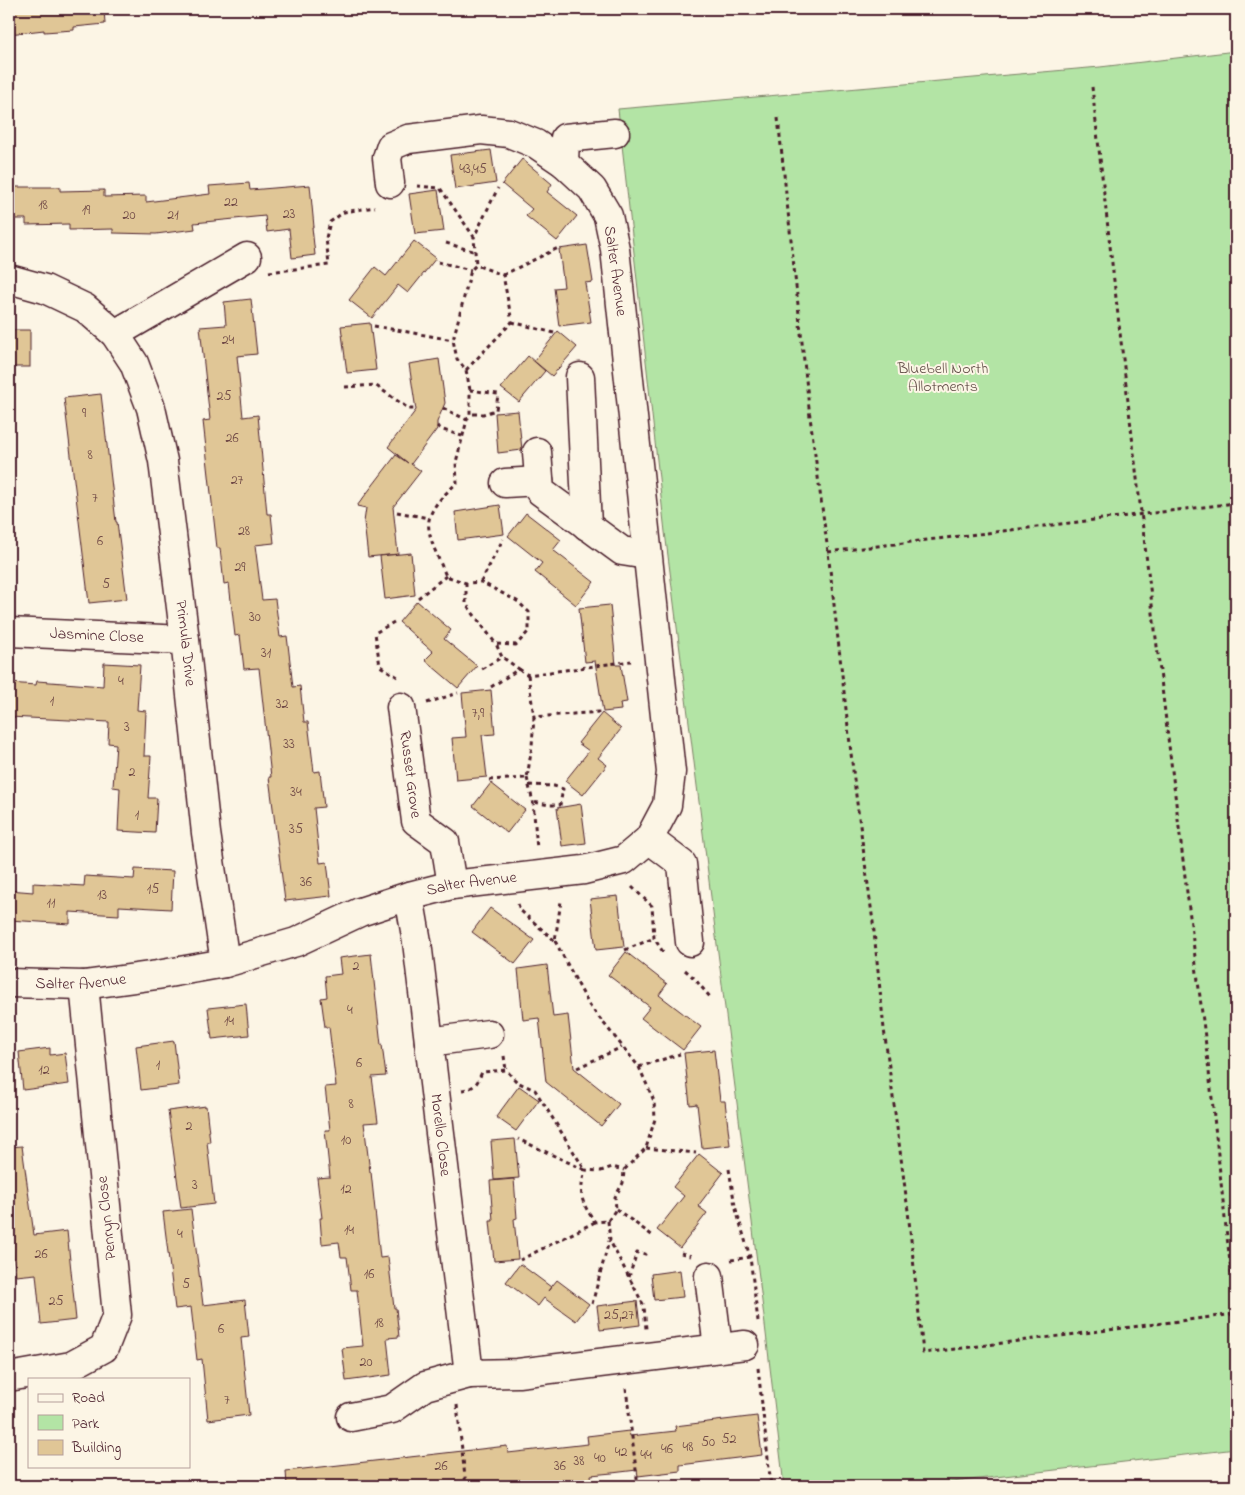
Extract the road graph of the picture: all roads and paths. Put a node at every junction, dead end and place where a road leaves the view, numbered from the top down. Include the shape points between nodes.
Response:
1 (1092, 87) dead end
2 (778, 118) dead end
3 (615, 133) dead end
4 (564, 163) junction
5 (384, 167) junction
6 (498, 188) dead end
7 (474, 237) junction
8 (446, 242) dead end
9 (558, 248) dead end
10 (476, 252) junction
11 (247, 257) joint
12 (438, 262) dead end
13 (476, 265) junction
14 (471, 270) junction
15 (503, 275) junction
16 (9, 279) edge
17 (512, 322) junction
18 (374, 326) dead end
19 (554, 333) dead end
20 (116, 334) junction
21 (453, 340) junction
22 (466, 370) junction
23 (580, 377) dead end
24 (345, 387) dead end
25 (470, 390) junction
26 (443, 408) dead end
27 (415, 409) dead end
28 (470, 414) junction
29 (467, 420) junction
30 (437, 426) dead end
31 (462, 436) junction
32 (537, 452) dead end
33 (539, 481) junction
34 (504, 483) dead end
35 (1236, 503) edge
36 (397, 512) dead end
37 (1140, 515) junction
38 (429, 518) junction
39 (587, 526) junction
40 (502, 539) dead end
41 (828, 552) junction
42 (647, 555) junction
43 (446, 576) junction
44 (481, 582) junction
45 (466, 583) junction
46 (418, 598) dead end
47 (394, 622) dead end
48 (9, 632) edge
49 (185, 640) junction
50 (496, 644) junction
51 (502, 657) junction
52 (658, 657) junction
53 (482, 669) dead end
54 (519, 669) junction
55 (528, 675) junction
56 (491, 687) dead end
57 (413, 697) joint
58 (600, 712) dead end
59 (534, 717) junction
60 (527, 778) junction
61 (489, 780) dead end
62 (529, 785) junction
63 (533, 802) junction
64 (649, 839) junction
65 (548, 874) junction
66 (507, 879) junction
67 (452, 885) junction
68 (409, 896) junction
69 (654, 938) dead end
70 (555, 942) junction
71 (690, 942) dead end
72 (625, 950) dead end
73 (225, 963) junction
74 (9, 983) edge
75 (84, 986) junction
76 (489, 1034) dead end
77 (429, 1042) junction
78 (622, 1047) junction
79 (680, 1054) dead end
80 (640, 1067) junction
81 (577, 1068) dead end
82 (435, 1094) junction
83 (518, 1138) dead end
84 (646, 1148) junction
85 (696, 1153) dead end
86 (729, 1169) dead end
87 (584, 1170) junction
88 (624, 1170) junction
89 (616, 1209) junction
90 (608, 1221) junction
91 (595, 1222) junction
92 (654, 1236) dead end
93 (610, 1241) junction
94 (649, 1255) dead end
95 (750, 1257) dead end
96 (520, 1260) dead end
97 (710, 1276) dead end
98 (629, 1277) junction
99 (592, 1304) dead end
100 (1236, 1309) edge
101 (1236, 1314) edge
102 (745, 1345) joint
103 (718, 1348) junction
104 (649, 1356) junction
105 (622, 1360) junction
106 (461, 1376) junction
107 (9, 1377) edge
108 (351, 1417) dead end
109 (466, 1486) edge
110 (638, 1486) edge
111 (771, 1486) edge

1 - 37 path
2 - 41 path
3 - 4 street via 565,138
4 - 5 street, Salter Avenue via 536,144 509,133 481,130 408,139 391,146
4 - 42 street, Salter Avenue via 592,189 608,216 615,248
5 - 7 path via 440,188
5 - 11 path via 379,206 344,212 330,222 326,238 329,266 257,273
6 - 7 path
7 - 10 path
8 - 10 path
9 - 15 path
10 - 13 path
11 - 20 street
12 - 14 path
13 - 14 path
13 - 15 path
14 - 21 path
15 - 17 path
16 - 20 street, Primula Drive via 46,289 85,308
17 - 19 path
17 - 22 path
18 - 21 path
20 - 49 street, Primula Drive via 134,363 152,408 163,461
21 - 22 path via 457,359
22 - 25 path
23 - 39 street
24 - 27 path via 374,385 409,409
25 - 28 path
25 - 28 path via 498,394 496,410
26 - 29 path
28 - 29 path
29 - 31 path
30 - 31 path
31 - 38 path via 456,462 457,483 441,498
32 - 33 street
33 - 34 street
33 - 39 street via 540,491
35 - 37 path
36 - 38 path
37 - 41 path
37 - 100 path
38 - 43 path via 429,531
39 - 42 street via 622,551
40 - 44 path
41 - 101 path via 923,1353
42 - 52 street, Salter Avenue
43 - 45 path
43 - 46 path
44 - 45 path
44 - 50 path via 517,601 529,612 529,631 516,645
45 - 50 path via 466,604
47 - 57 path via 375,634 380,666
48 - 49 street, Jasmine Close
49 - 73 street, Primula Drive via 206,833
50 - 51 path
51 - 53 path
51 - 54 path
52 - 55 path
52 - 64 street, Salter Avenue via 671,772 667,805
54 - 55 path
54 - 56 path
55 - 59 path
57 - 67 street, Russet Grove via 416,821 445,842
58 - 59 path
59 - 60 path
60 - 61 path
60 - 62 path
62 - 63 path
62 - 63 path via 563,789 560,805
63 - 65 path
64 - 65 street, Salter Avenue via 624,860 584,870
64 - 71 street via 682,864
65 - 66 street, Salter Avenue
65 - 70 path via 561,904
66 - 67 street, Salter Avenue
66 - 70 path via 520,910
67 - 68 street, Salter Avenue
68 - 73 street, Salter Avenue via 360,912 296,942
68 - 77 street, Morello Close
69 - 72 path
70 - 78 path via 589,1005
73 - 75 street, Salter Avenue
74 - 75 street, Salter Avenue
75 - 107 street, Penryn Close via 117,1315 104,1348 71,1366
76 - 77 street
77 - 82 street, Morello Close
78 - 80 path
78 - 81 path
79 - 80 path
80 - 84 path via 654,1100 655,1119
82 - 87 path via 470,1089 477,1084 482,1072 506,1070 517,1082 535,1090
82 - 106 street, Morello Close
83 - 87 path
84 - 85 path
84 - 88 path
86 - 95 path via 735,1206
87 - 88 path via 601,1171 612,1166
87 - 91 path via 580,1191 585,1208
88 - 89 path via 623,1184 615,1197
89 - 90 path
89 - 92 path
90 - 91 path
90 - 93 path
91 - 96 path
93 - 98 path
93 - 99 path
94 - 98 path via 637,1252
97 - 103 street
98 - 104 path via 644,1306
102 - 103 street
102 - 111 path via 756,1343
103 - 104 street
104 - 105 street
105 - 106 street via 518,1373
105 - 110 path
106 - 108 street via 425,1386 392,1409
106 - 109 path

